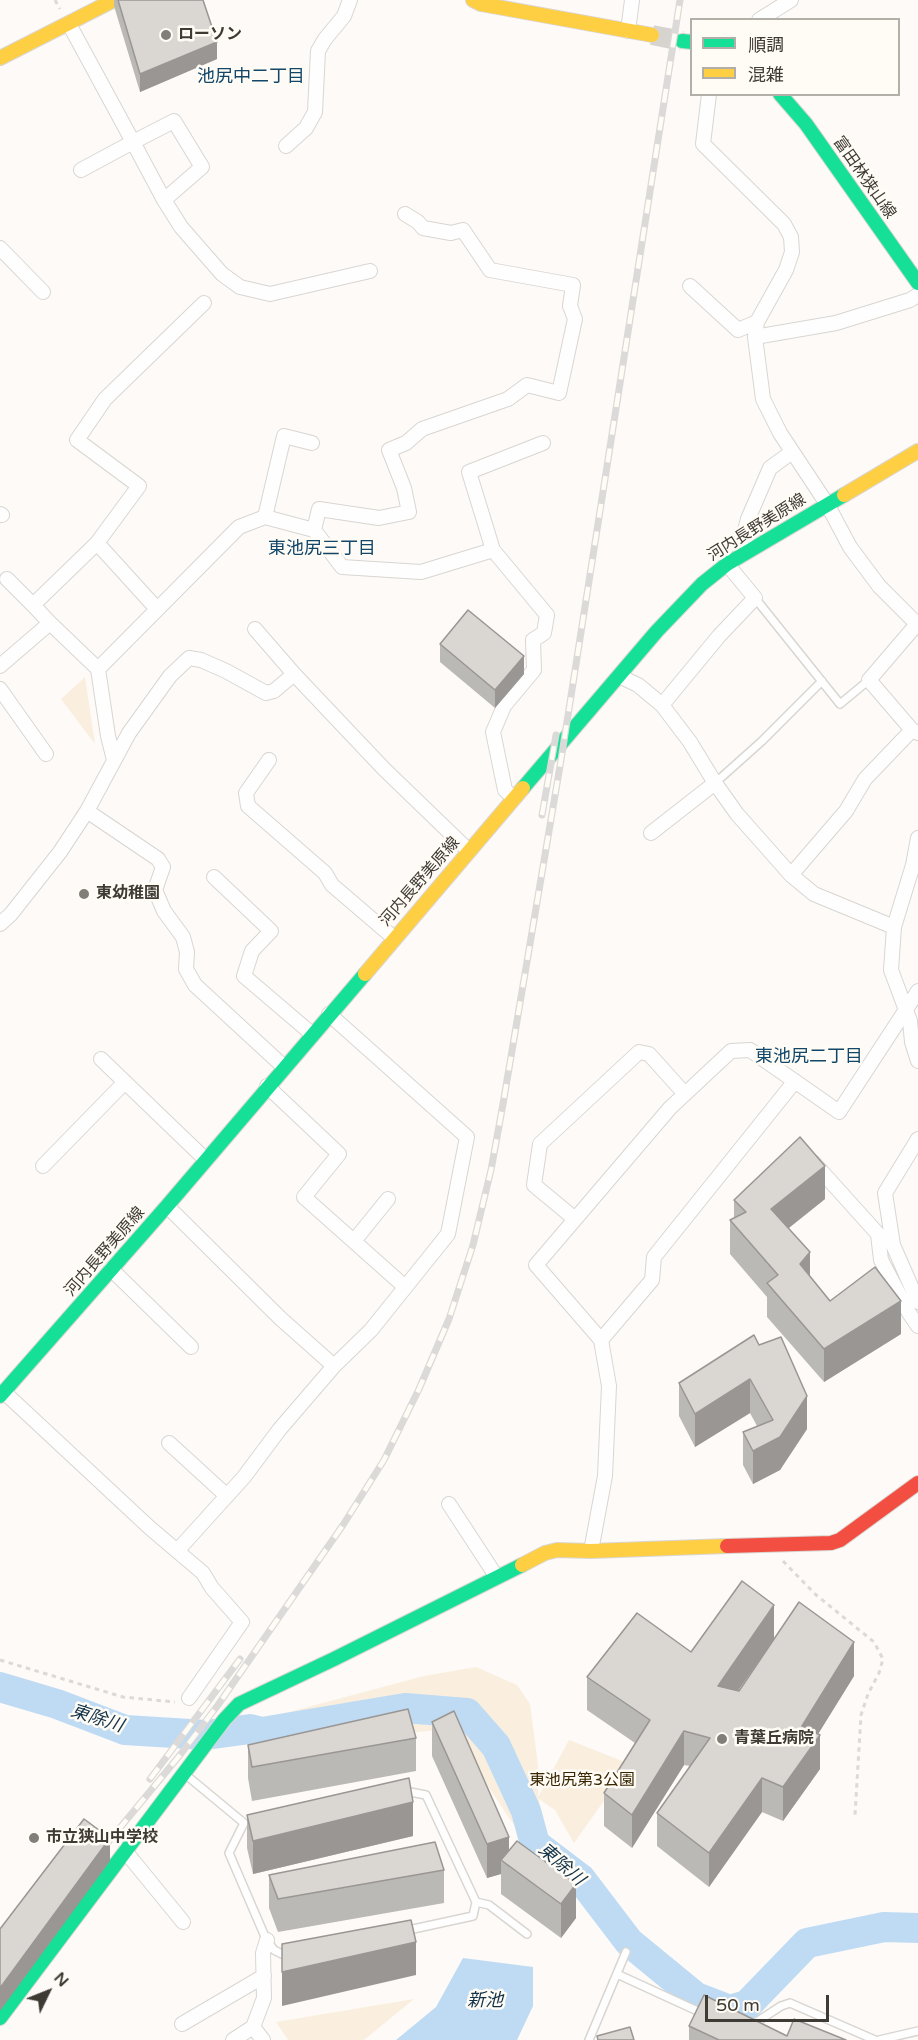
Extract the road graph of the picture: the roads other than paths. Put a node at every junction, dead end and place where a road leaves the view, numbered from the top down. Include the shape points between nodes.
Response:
1 (114, 0) edge
2 (350, 0) edge
3 (473, 0) edge
4 (632, 0) edge
5 (791, 0) edge
6 (762, 18) edge
7 (69, 24) junction
8 (628, 31) junction
9 (652, 35) tunnel mouth
10 (0, 57) edge
11 (709, 96) edge
12 (782, 96) edge
13 (133, 142) junction
14 (286, 146) dead end
15 (81, 170) dead end
16 (164, 200) junction
17 (405, 214) dead end
18 (0, 248) edge
19 (370, 271) dead end
20 (918, 283) edge
21 (690, 286) dead end
22 (43, 292) dead end
23 (918, 295) edge
24 (204, 303) dead end
25 (757, 322) junction
26 (755, 337) junction
27 (312, 443) dead end
28 (543, 443) dead end
29 (918, 451) edge
30 (792, 452) junction
31 (827, 504) junction
32 (265, 517) junction
33 (314, 530) junction
34 (97, 543) junction
35 (493, 550) junction
36 (749, 550) junction
37 (727, 564) junction
38 (7, 579) dead end
39 (754, 598) junction
40 (33, 605) junction
41 (157, 609) junction
42 (50, 623) junction
43 (918, 624) edge
44 (255, 629) dead end
45 (0, 666) edge
46 (98, 669) junction
47 (294, 674) junction
48 (620, 676) junction
49 (870, 680) junction
50 (822, 681) junction
51 (0, 689) edge
52 (662, 705) junction
53 (915, 732) edge
54 (46, 754) dead end
55 (114, 760) junction
56 (269, 760) dead end
57 (715, 783) junction
58 (514, 798) junction
59 (87, 811) junction
60 (651, 833) dead end
61 (918, 838) edge
62 (469, 851) junction
63 (791, 875) junction
64 (214, 877) dead end
65 (0, 924) edge
66 (894, 927) junction
67 (394, 938) junction
68 (918, 992) edge
69 (906, 1010) junction
70 (328, 1014) junction
71 (312, 1034) junction
72 (102, 1059) dead end
73 (918, 1061) edge
74 (284, 1067) junction
75 (795, 1081) junction
76 (125, 1082) junction
77 (267, 1086) junction
78 (685, 1094) junction
79 (918, 1139) edge
80 (206, 1160) junction
81 (811, 1160) edge
82 (43, 1166) dead end
83 (388, 1199) dead end
84 (166, 1206) junction
85 (575, 1220) junction
86 (354, 1241) junction
87 (111, 1269) junction
88 (404, 1286) junction
89 (918, 1302) edge
90 (918, 1326) edge
91 (601, 1340) junction
92 (191, 1347) dead end
93 (334, 1366) junction
94 (2, 1394) edge
95 (169, 1443) dead end
96 (918, 1483) edge
97 (227, 1496) junction
98 (449, 1504) dead end
99 (177, 1551) junction
100 (591, 1551) junction
101 (496, 1576) junction
102 (184, 1700) road end
103 (184, 1773) junction
104 (399, 1795) edge
105 (125, 1851) junction
106 (476, 1902) junction
107 (183, 1922) dead end
108 (392, 1934) edge
109 (527, 1934) dead end
110 (267, 1940) junction
111 (626, 1952) dead end
112 (300, 1954) edge
113 (617, 1974) junction
114 (264, 1976) junction
115 (707, 2016) edge
116 (0, 2018) edge
117 (182, 2024) dead end
118 (253, 2027) junction
119 (742, 2027) edge
120 (918, 2031) edge
121 (233, 2040) edge
122 (263, 2040) edge
123 (589, 2040) edge
124 (877, 2040) edge

1 - 7 main road
2 - 14 street via 344,16 318,51 315,112 306,128
3 - 8 main road
4 - 8 street
5 - 6 street
7 - 10 main road
7 - 13 street
8 - 9 main road
11 - 25 street via 703,144 784,224 791,237 792,252 786,270
12 - 20 main road, 富田林狭山線 via 806,124
13 - 15 street
13 - 16 street
13 - 16 street via 174,120 202,167
16 - 19 street via 181,227 222,274 240,287 270,294
17 - 33 street via 423,228 463,231 490,270 573,285 570,306 574,320 559,393 527,385 508,399 422,429 406,443 389,450 409,512 379,518 319,509
18 - 22 street
21 - 25 street via 738,330
23 - 26 street via 836,323
24 - 34 street via 105,399 77,440 139,486
25 - 26 street
26 - 30 street via 763,399
27 - 32 street via 284,436
28 - 35 street via 469,472
29 - 31 main road, 河内長野美原線
30 - 31 street
30 - 36 street via 770,468 742,538
31 - 36 main road, 河内長野美原線
31 - 43 street via 850,547 879,586
32 - 33 street
32 - 41 street via 239,527
33 - 35 street via 342,567 421,572
34 - 40 street
34 - 41 street
35 - 58 street via 547,615 544,633 533,640 534,670 504,706 493,732 506,790
36 - 37 main road, 河内長野美原線
37 - 39 street
37 - 48 main road, 河内長野美原線 via 702,584
38 - 40 street
39 - 50 lane
39 - 52 street
40 - 42 street
41 - 46 street
42 - 45 street
42 - 46 street
43 - 49 street
44 - 47 street
46 - 55 street
47 - 55 street via 266,693 226,671 189,658 170,676
47 - 62 street
48 - 52 street
48 - 58 main road, 河内長野美原線
49 - 50 lane via 840,704
49 - 53 street
50 - 57 lane
51 - 54 street
52 - 57 street
53 - 63 street via 865,779 846,811
55 - 59 street
56 - 67 street via 246,793 248,806
57 - 60 street
57 - 63 street
58 - 62 main road, 河内長野美原線
59 - 65 street via 60,852
59 - 74 street via 158,859 163,867 155,890 164,911 183,937 186,969 195,985
61 - 66 street
62 - 67 main road, 河内長野美原線
63 - 66 street via 814,894
64 - 71 street via 271,931 252,951 244,976
66 - 69 street via 891,970
67 - 70 main road, 河内長野美原線
68 - 69 street
69 - 73 street
69 - 75 street via 839,1112
70 - 71 main road, 河内長野美原線
70 - 88 street via 467,1137 448,1234
71 - 74 main road, 河内長野美原線
72 - 76 street
74 - 77 main road, 河内長野美原線
75 - 78 street via 750,1050 731,1051
75 - 91 street via 654,1257 652,1280
76 - 80 street
76 - 82 street
77 - 80 main road, 河内長野美原線
77 - 86 street via 339,1154 304,1197
78 - 85 street
78 - 85 street via 649,1054 639,1052 540,1144 534,1185
79 - 89 street via 885,1192 893,1245
80 - 84 main road, 河内長野美原線
81 - 90 street via 878,1234 881,1260
83 - 86 street
84 - 87 main road, 河内長野美原線
84 - 93 street via 279,1318
85 - 91 street via 536,1265
86 - 88 street
87 - 92 street
87 - 94 main road, 河内長野美原線
88 - 93 street via 371,1330
91 - 100 street via 609,1386 605,1464
93 - 97 street
94 - 99 street
95 - 97 street
96 - 100 main road via 840,1540 820,1544
97 - 99 street
98 - 101 street
99 - 102 street via 203,1573 242,1622
100 - 101 main road via 545,1553
101 - 103 main road via 239,1704
103 - 105 main road
103 - 110 lane via 247,1824 229,1853
104 - 106 lane via 426,1795
105 - 107 street
105 - 116 main road
106 - 108 lane via 473,1916
106 - 109 lane via 489,1905
110 - 112 lane via 282,1955
110 - 114 street
111 - 113 lane
113 - 115 lane
113 - 123 lane
114 - 117 street
114 - 118 street via 264,1998
118 - 121 street
118 - 122 street
119 - 124 lane via 790,2003
120 - 124 lane

